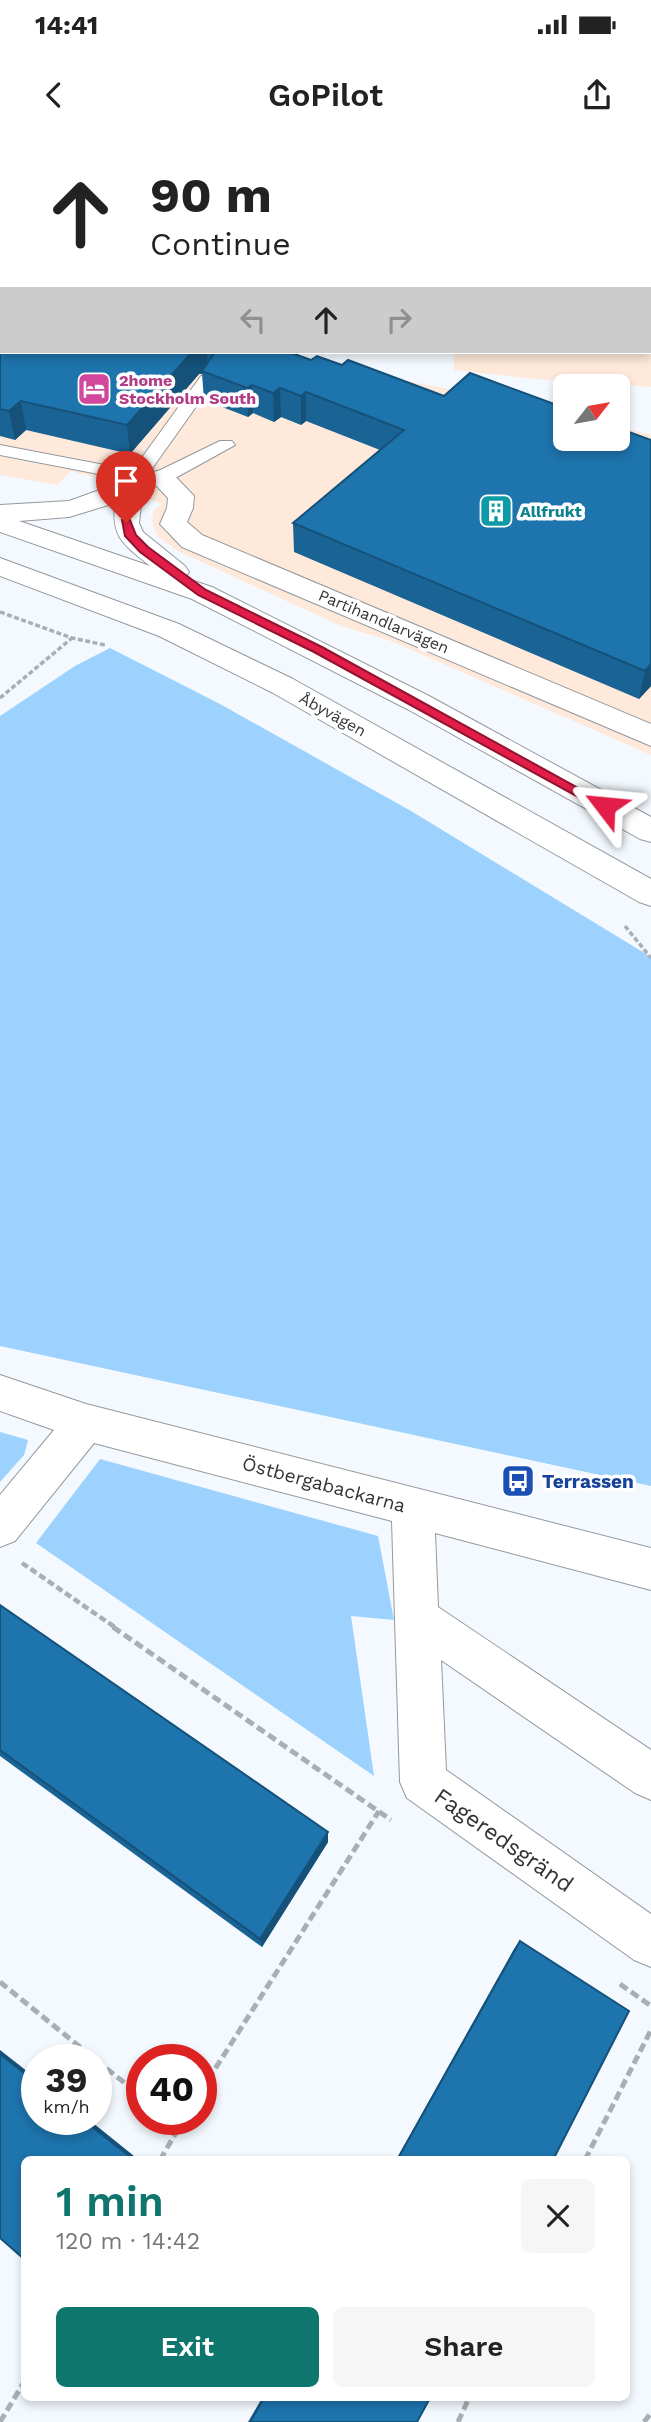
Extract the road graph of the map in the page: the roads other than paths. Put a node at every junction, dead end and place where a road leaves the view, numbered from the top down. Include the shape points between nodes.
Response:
1 (207, 380) edge
2 (226, 445) dead end
3 (0, 450) edge
4 (162, 478) junction
5 (130, 487) junction
6 (0, 512) edge
7 (0, 523) edge
8 (0, 566) edge
9 (202, 593) junction
10 (651, 736) edge
11 (651, 831) edge
12 (651, 894) edge
13 (0, 1392) edge
14 (86, 1422) junction
15 (413, 1507) junction
16 (8, 1543) edge
17 (651, 1569) edge
18 (417, 1618) junction
19 (651, 1777) edge
20 (651, 1943) edge

1 - 5 lane
2 - 4 lane
3 - 5 lane via 120,473
4 - 5 lane
4 - 10 street, Partihandlarvägen via 181,496 173,524 192,541
5 - 6 street via 58,513
5 - 9 street via 126,523 131,536
7 - 9 street
8 - 12 street, Åbyvägen via 169,630 283,686
9 - 11 street via 419,703
13 - 14 street, Östbergabackarna
14 - 15 street, Östbergabackarna
14 - 16 street
15 - 17 street, Östbergabackarna
15 - 18 street, Fageredsgränd
18 - 19 street
18 - 20 street, Fageredsgränd via 423,1782

